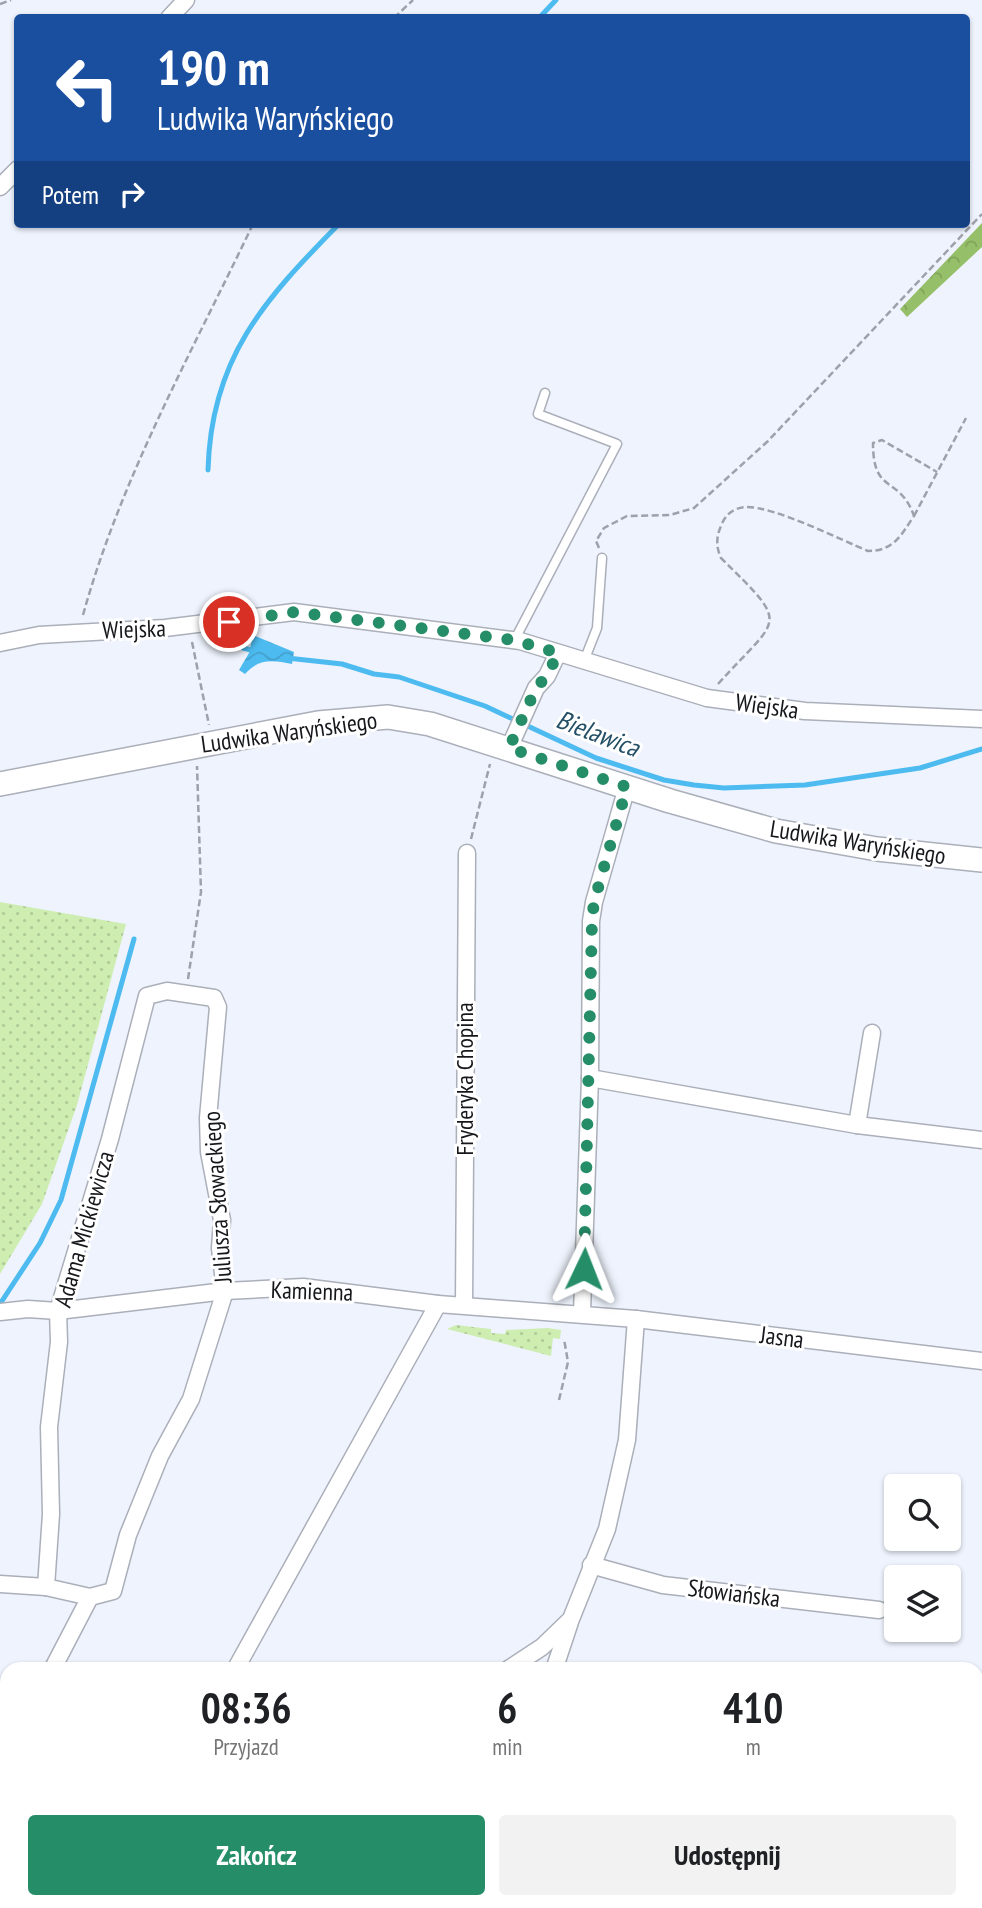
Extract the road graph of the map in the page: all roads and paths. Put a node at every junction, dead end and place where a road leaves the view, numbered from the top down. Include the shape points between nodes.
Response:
1 (8, 0) edge
2 (186, 0) edge
3 (413, 0) edge
4 (0, 4) edge
5 (173, 14) edge
6 (398, 14) edge
7 (251, 228) edge
8 (969, 228) edge
9 (545, 393) dead end
10 (965, 418) dead end
11 (937, 472) junction
12 (914, 516) junction
13 (602, 558) joint
14 (189, 626) junction
15 (79, 631) junction
16 (514, 640) junction
17 (0, 643) edge
18 (558, 653) junction
19 (584, 661) junction
20 (707, 698) junction
21 (982, 719) edge
22 (512, 734) junction
23 (204, 744) junction
24 (0, 784) edge
25 (627, 787) junction
26 (467, 853) joint
27 (982, 860) edge
28 (186, 993) junction
29 (872, 1033) dead end
30 (590, 1078) junction
31 (857, 1125) junction
32 (982, 1140) edge
33 (225, 1291) junction
34 (438, 1304) junction
35 (464, 1305) junction
36 (58, 1311) junction
37 (0, 1312) edge
38 (582, 1313) junction
39 (636, 1319) junction
40 (564, 1339) dead end
41 (571, 1347) dead end
42 (565, 1349) junction
43 (982, 1362) edge
44 (558, 1400) dead end
45 (591, 1565) junction
46 (0, 1584) edge
47 (46, 1587) junction
48 (90, 1597) junction
49 (879, 1610) dead end
50 (571, 1619) junction
51 (56, 1662) edge
52 (239, 1662) edge
53 (519, 1662) edge
54 (557, 1662) edge

1 - 4 path
2 - 5 street
3 - 6 path
7 - 15 path via 131,477 97,564
8 - 13 path via 768,441 694,508 670,515 627,516 604,528 596,541
9 - 16 lane via 538,414 617,444
10 - 11 path
11 - 12 path
11 - 12 path via 882,440 873,443 873,465 882,482 899,490
12 - 20 path via 896,543 869,551 766,510 743,508 727,515 718,532 718,551 767,604 770,622 762,638
13 - 19 lane via 597,628
14 - 15 street, Wiejska
14 - 16 street, Wiejska via 294,612
14 - 23 path
15 - 17 street, Wiejska
16 - 18 street, Wiejska
18 - 19 street, Wiejska
18 - 22 street
19 - 20 street, Wiejska
20 - 21 street, Wiejska via 805,711
22 - 23 main road, Ludwika Waryńskiego via 377,717
22 - 25 main road, Ludwika Waryńskiego
22 - 26 path
23 - 24 main road, Ludwika Waryńskiego
23 - 28 path via 201,892
25 - 27 main road, Ludwika Waryńskiego via 804,837
25 - 30 street via 594,902
26 - 35 street, Fryderyka Chopina
28 - 33 street, Juliusza Słowackiego via 214,998 218,1007 208,1118 209,1152 222,1220
28 - 36 street, Adama Mickiewicza via 147,996
29 - 31 street
30 - 31 street
30 - 38 street
31 - 32 street
33 - 34 street, Kamienna via 303,1287
33 - 36 street, Kamienna
33 - 48 street, Juliusza Słowackiego via 191,1399 160,1456 128,1535 117,1583 113,1591
34 - 35 street, Kamienna
34 - 52 street
35 - 38 street, Kamienna
36 - 37 street, Kamienna
36 - 47 street, Adama Mickiewicza via 49,1427 51,1514
38 - 39 street, Jasna
39 - 43 street, Jasna
39 - 45 street via 627,1440 607,1529
40 - 42 path
41 - 42 path
42 - 44 path via 568,1362
45 - 49 street, Słowiańska via 663,1585
45 - 50 street
46 - 47 street
47 - 48 street
48 - 51 street
50 - 53 street
50 - 54 street

